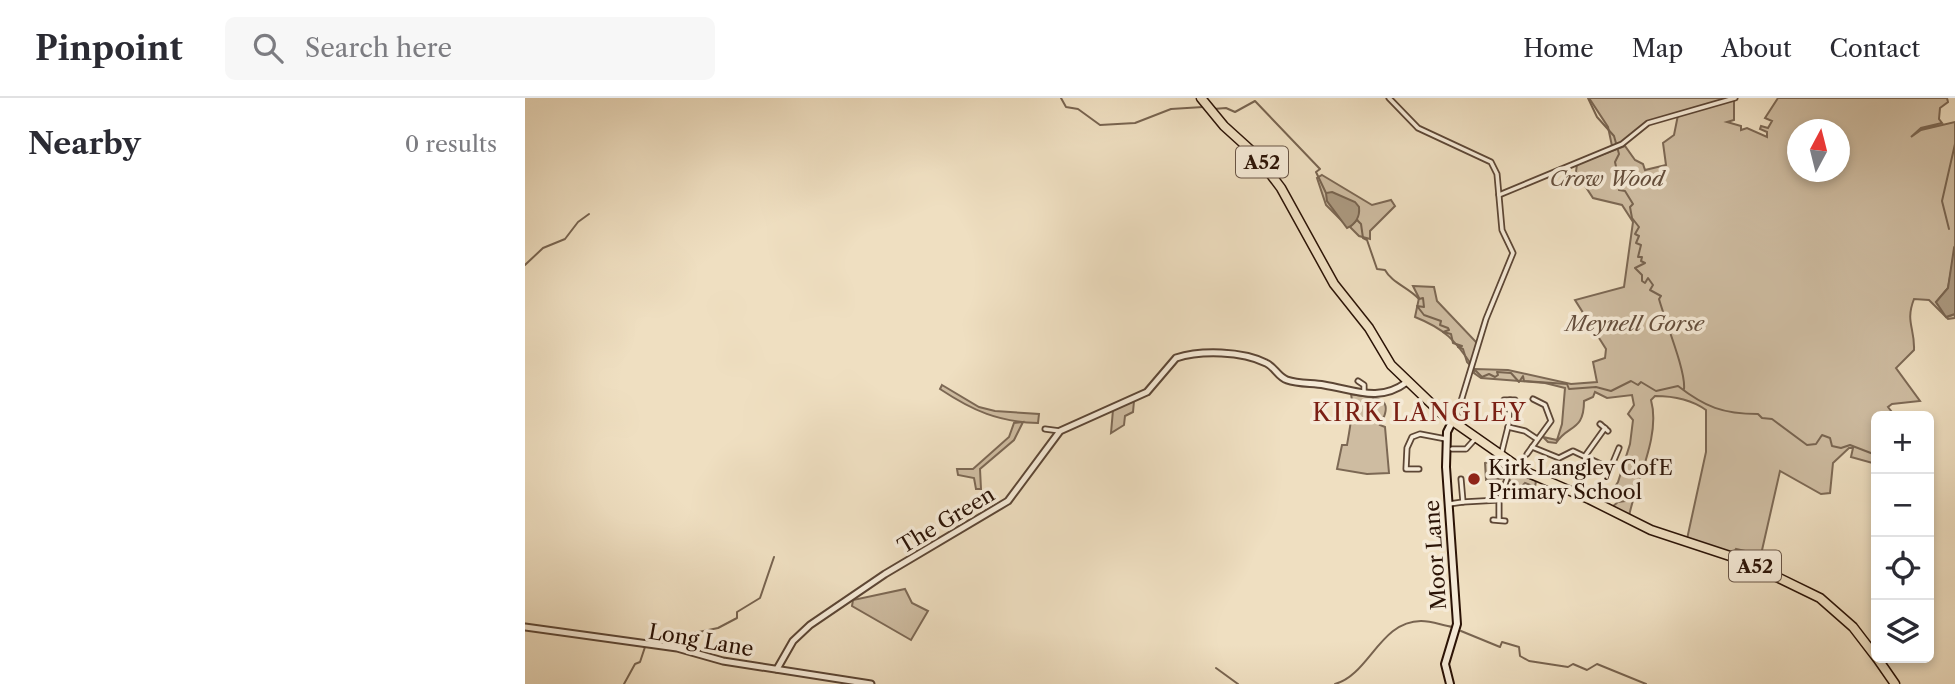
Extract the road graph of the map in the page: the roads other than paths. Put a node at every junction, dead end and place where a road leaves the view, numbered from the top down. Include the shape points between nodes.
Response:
1 (1201, 98) edge
2 (1389, 98) edge
3 (1735, 98) edge
4 (1499, 195) junction
5 (1358, 381) dead end
6 (1407, 382) junction
7 (1364, 395) junction
8 (1533, 399) dead end
9 (1510, 400) dead end
10 (1453, 423) junction
11 (1600, 424) dead end
12 (1508, 427) junction
13 (1045, 429) dead end
14 (1060, 431) junction
15 (1446, 439) junction
16 (1475, 439) junction
17 (1537, 439) junction
18 (1532, 447) junction
19 (1452, 449) dead end
20 (1624, 453) dead end
21 (1527, 454) dead end
22 (1500, 456) junction
23 (1585, 456) junction
24 (1419, 469) dead end
25 (1461, 479) dead end
26 (1507, 479) dead end
27 (1499, 500) junction
28 (1463, 502) junction
29 (1449, 504) junction
30 (1506, 521) dead end
31 (525, 627) edge
32 (1871, 651) edge
33 (1880, 663) edge
34 (778, 669) junction
35 (871, 684) edge
36 (1450, 684) edge
37 (1895, 684) edge

1 - 6 highway, A52 via 1281,188 1334,284
2 - 4 street via 1418,128 1491,162
3 - 4 street via 1648,123 1616,147
4 - 10 street via 1502,230 1513,253
5 - 7 street via 1366,383
6 - 7 street via 1380,394
6 - 10 highway, A52
7 - 14 street, The Green via 1289,381 1265,363 1237,356 1176,358 1147,392
8 - 17 street via 1547,404 1551,417
9 - 12 street
10 - 15 main road, Moor Lane
10 - 16 highway, A52
11 - 23 street via 1607,430
12 - 17 street
12 - 22 street
13 - 14 street
14 - 34 street, The Green via 1008,501 810,625 793,641
15 - 24 street via 1413,436 1406,469
15 - 29 main road, Moor Lane
16 - 19 street via 1466,449
16 - 22 highway, A52
17 - 18 street
18 - 21 street
18 - 23 street via 1555,457 1570,450
20 - 23 street via 1618,450 1610,471
22 - 32 highway, A52 via 1646,528 1732,556 1808,592 1842,617
25 - 28 street
26 - 27 street
27 - 28 street
27 - 30 street via 1496,520
28 - 29 street
29 - 36 main road, Moor Lane via 1457,624 1445,664
31 - 34 street, Long Lane via 677,648
33 - 37 highway, A52
34 - 35 street, Long Lane

